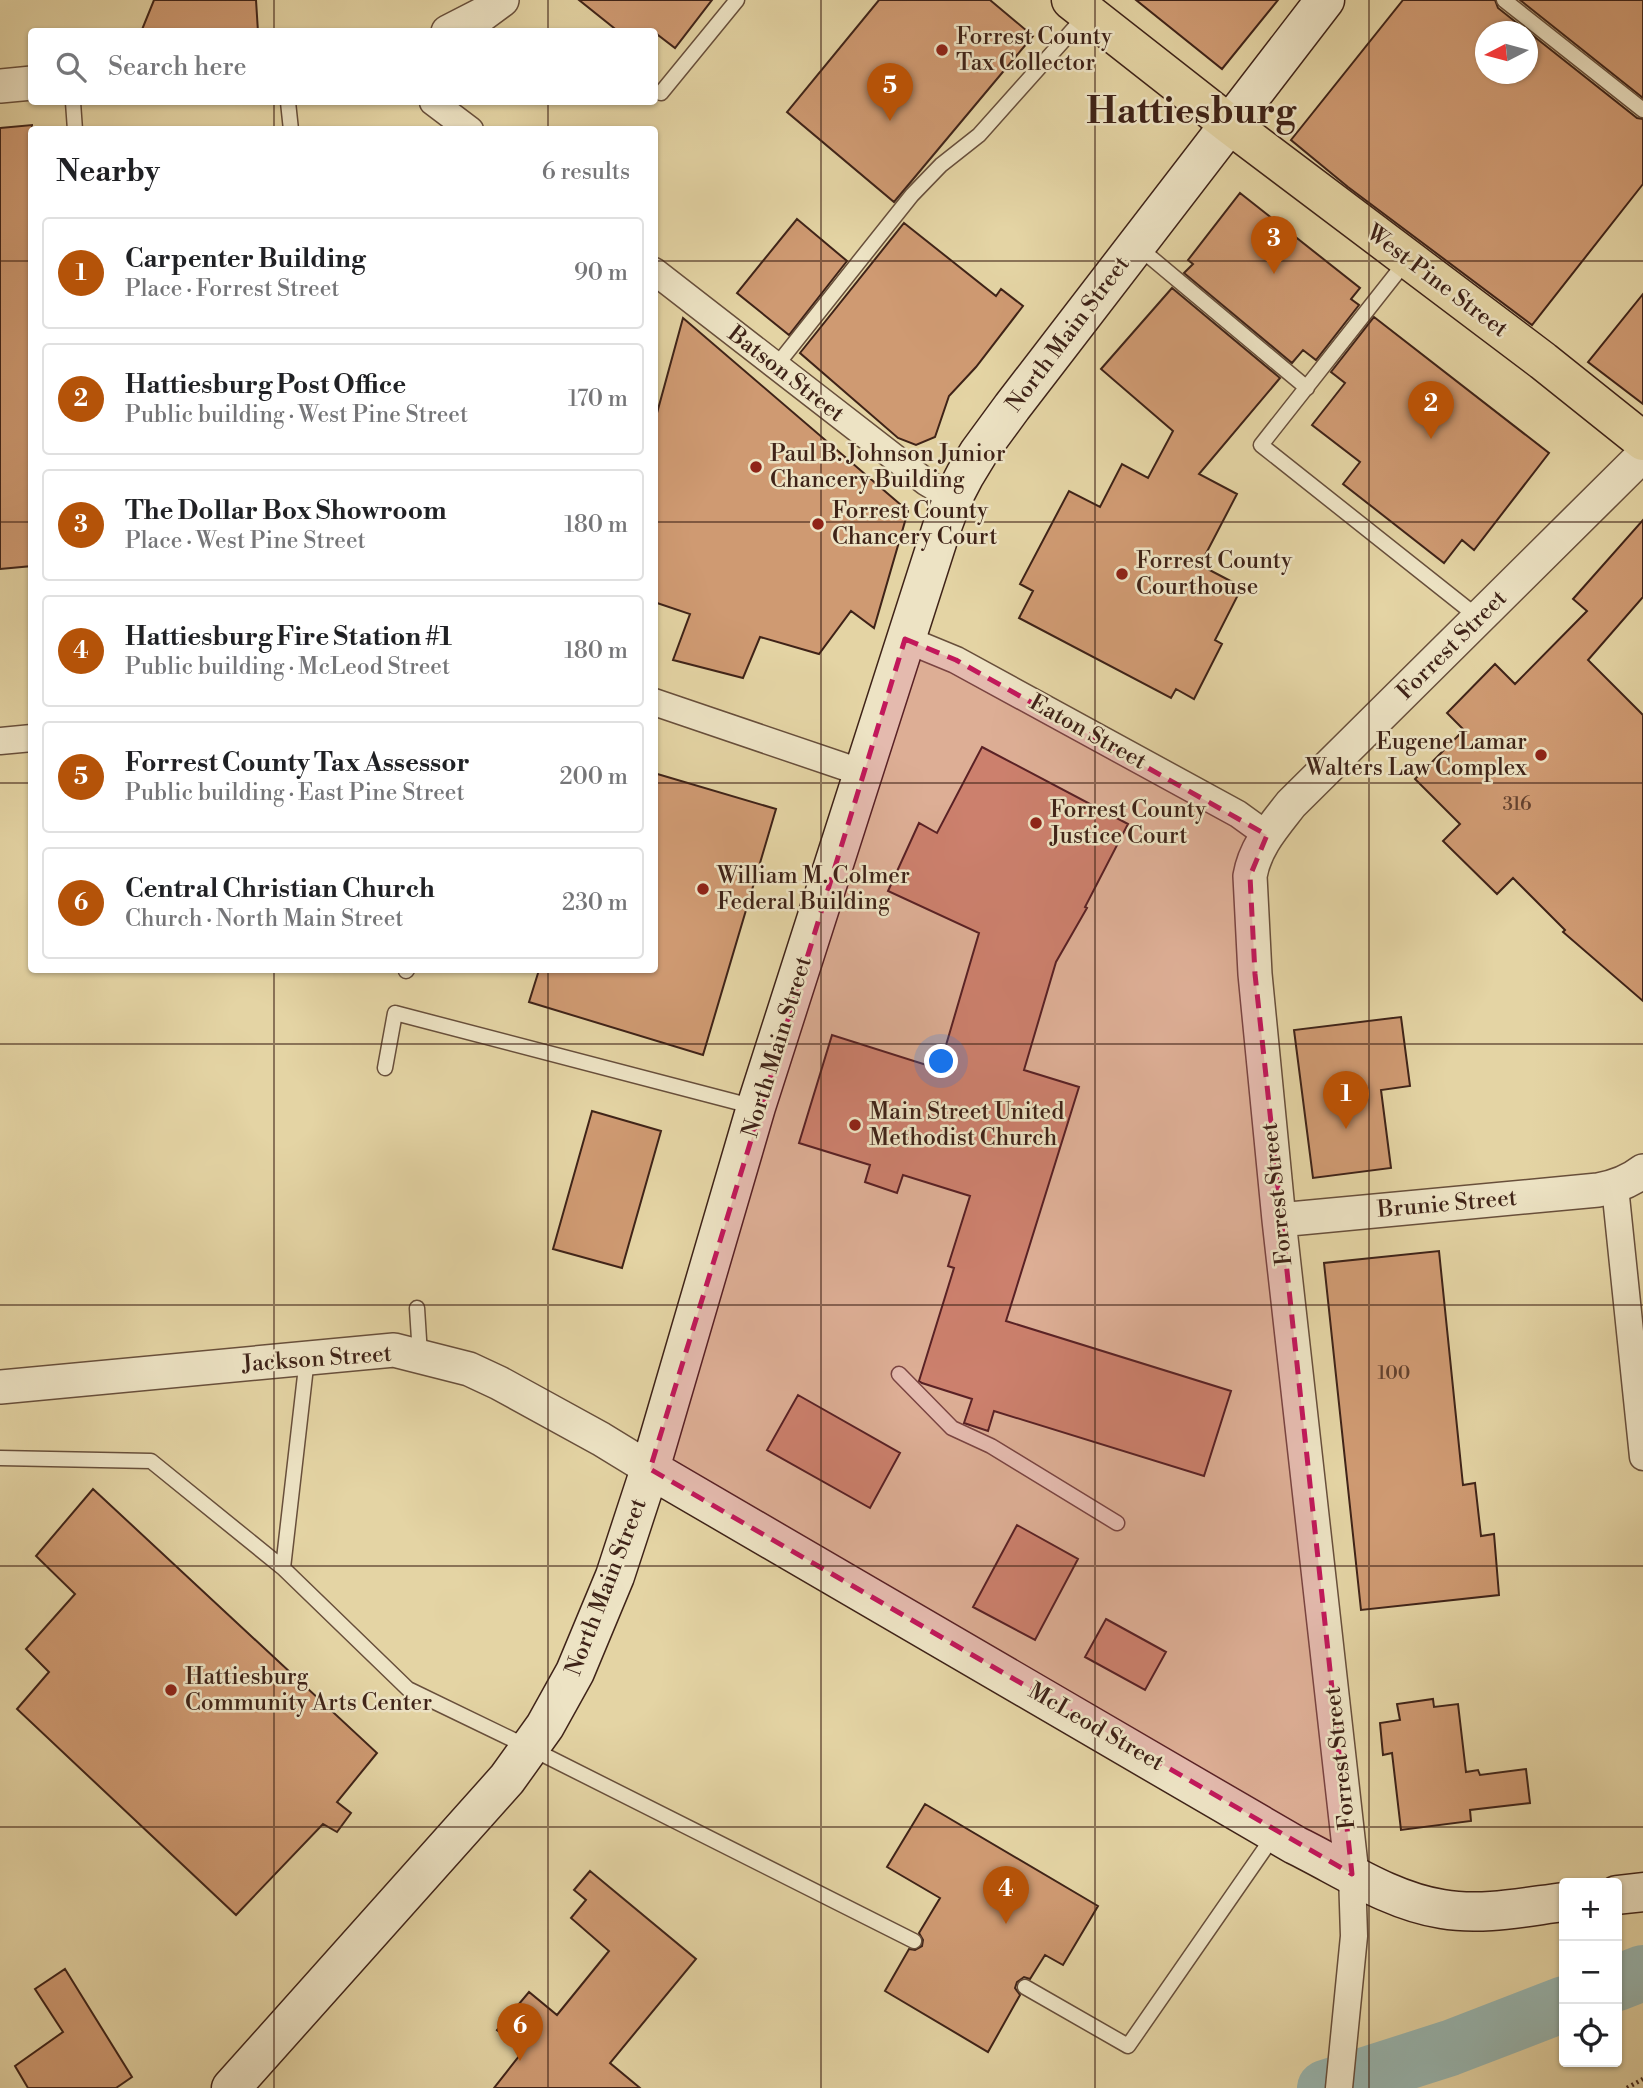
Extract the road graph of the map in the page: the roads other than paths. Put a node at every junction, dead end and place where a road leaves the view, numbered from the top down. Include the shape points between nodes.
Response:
1 (502, 0) edge
2 (737, 0) edge
3 (1325, 0) edge
4 (1504, 0) edge
5 (1080, 6) edge
6 (456, 28) edge
7 (28, 83) edge
8 (0, 86) edge
9 (662, 93) dead end
10 (73, 105) edge
11 (288, 105) edge
12 (437, 105) edge
13 (1643, 110) edge
14 (1229, 124) junction
15 (75, 126) edge
16 (291, 126) edge
17 (465, 126) edge
18 (1136, 245) junction
19 (1408, 259) junction
20 (658, 281) edge
21 (776, 366) junction
22 (1307, 388) junction
23 (1643, 441) edge
24 (1643, 455) edge
25 (953, 498) junction
26 (1479, 618) junction
27 (905, 639) junction
28 (658, 703) edge
29 (28, 738) edge
30 (0, 741) edge
31 (863, 773) junction
32 (1267, 835) junction
33 (385, 1068) dead end
34 (757, 1107) junction
35 (1643, 1171) edge
36 (1615, 1187) junction
37 (1279, 1220) junction
38 (417, 1308) dead end
39 (420, 1356) junction
40 (307, 1358) junction
41 (899, 1374) dead end
42 (0, 1387) edge
43 (1643, 1457) edge
44 (0, 1458) edge
45 (650, 1469) junction
46 (1117, 1523) dead end
47 (283, 1568) junction
48 (530, 1748) junction
49 (1275, 1833) junction
50 (1352, 1874) junction
51 (1643, 1892) edge
52 (1622, 1894) edge
53 (1559, 1903) edge
54 (915, 1941) dead end
55 (1025, 1987) dead end
56 (231, 2088) edge
57 (1339, 2088) edge

1 - 6 street
2 - 9 lane
3 - 14 main road, North Main Street
4 - 13 lane
5 - 14 main road, West Pine Street
5 - 21 lane via 987,127 912,195
7 - 8 street
10 - 15 lane
11 - 16 lane
12 - 17 street
14 - 18 main road, North Main Street
14 - 19 main road, West Pine Street
18 - 22 lane
18 - 25 main road, North Main Street via 987,441
19 - 22 lane
19 - 23 main road, West Pine Street
20 - 21 street, Batson Street
21 - 25 street, Batson Street
22 - 26 lane via 1261,445
24 - 26 street, Forrest Street
25 - 27 main road, North Main Street
26 - 32 street, Forrest Street via 1305,791
27 - 31 main road, North Main Street
27 - 32 street, Eaton Street via 956,660 1238,814
28 - 31 street
29 - 30 street
31 - 34 main road, North Main Street
32 - 37 street, Forrest Street via 1250,876
33 - 34 lane via 395,1013
34 - 45 main road, North Main Street
35 - 36 street
36 - 37 street, Brunie Street
36 - 43 street
37 - 50 street, Forrest Street
38 - 39 lane
39 - 40 street, Jackson Street via 394,1350
39 - 45 street, Jackson Street via 469,1369 499,1383
40 - 42 street, Jackson Street
40 - 47 lane
41 - 46 lane via 953,1428
44 - 47 lane via 151,1461
45 - 48 main road, North Main Street via 595,1626 575,1672
45 - 49 main road, McLeod Street
47 - 48 lane via 408,1689
48 - 54 lane
48 - 56 main road, North Main Street
49 - 50 main road, McLeod Street
49 - 55 lane via 1128,2046
50 - 53 main road, McLeod Street via 1416,1903 1441,1909 1469,1912
50 - 57 street, Forrest Street via 1354,1936
51 - 52 main road

